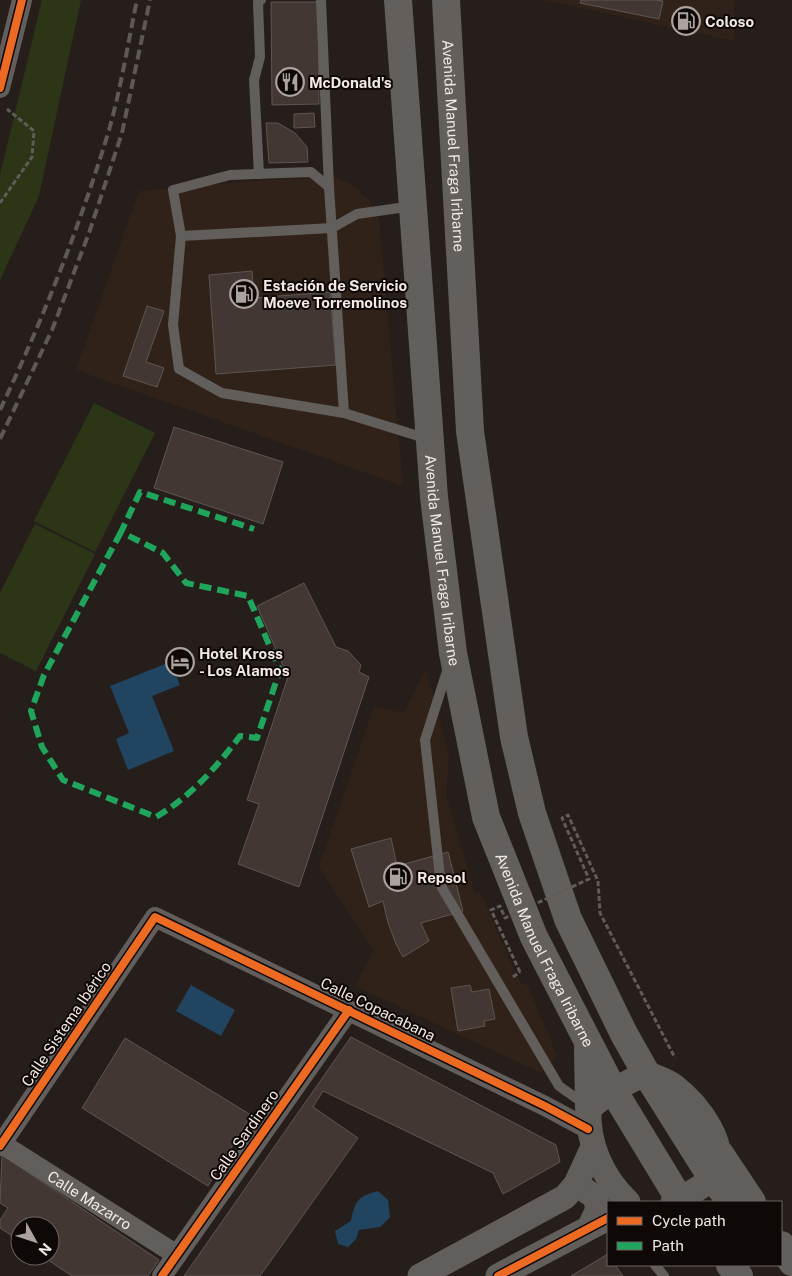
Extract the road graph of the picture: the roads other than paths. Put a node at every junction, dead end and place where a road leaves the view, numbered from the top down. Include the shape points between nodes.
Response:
1 (22, 0) edge
2 (261, 0) edge
3 (321, 0) edge
4 (398, 0) edge
5 (446, 0) edge
6 (0, 88) edge
7 (259, 174) junction
8 (329, 187) junction
9 (413, 206) junction
10 (332, 228) junction
11 (181, 236) junction
12 (344, 413) junction
13 (430, 440) junction
14 (453, 653) junction
15 (155, 917) joint
16 (349, 1010) junction
17 (624, 1034) junction
18 (588, 1043) junction
19 (646, 1073) junction
20 (675, 1074) junction
21 (613, 1090) junction
22 (590, 1128) junction
23 (1, 1145) edge
24 (716, 1166) junction
25 (576, 1184) junction
26 (627, 1201) edge
27 (678, 1201) edge
28 (732, 1201) edge
29 (751, 1201) edge
30 (599, 1222) edge
31 (782, 1247) edge
32 (177, 1255) junction
33 (792, 1262) edge
34 (782, 1263) edge
35 (656, 1266) edge
36 (731, 1266) edge
37 (162, 1276) edge
38 (420, 1276) edge
39 (498, 1276) edge
40 (664, 1276) edge
41 (739, 1276) edge
42 (792, 1276) edge

1 - 6 street
2 - 7 lane via 258,2 260,57 254,80
3 - 8 lane
4 - 9 main road, Avenida Manuel Fraga Iribarne
5 - 17 main road, Avenida Manuel Fraga Iribarne via 470,431 514,738 532,813 568,919
7 - 8 lane via 311,172
7 - 11 lane via 230,175 173,190
8 - 10 lane
9 - 10 lane via 357,214
9 - 13 main road, Avenida Manuel Fraga Iribarne
10 - 11 lane
10 - 12 lane
11 - 12 lane via 173,325 179,369 222,393
12 - 13 lane
13 - 14 main road, Avenida Manuel Fraga Iribarne
14 - 18 main road, Avenida Manuel Fraga Iribarne via 486,817 534,937
14 - 22 lane via 425,740 440,886 559,1086
15 - 16 street, Calle Copacabana
15 - 23 street, Calle Sistema Ibérico
16 - 22 street, Calle Copacabana
16 - 32 street, Calle Sardinero
17 - 19 main road, Avenida Manuel Fraga Iribarne
17 - 20 main road
18 - 21 main road, Avenida Manuel Fraga Iribarne
18 - 22 main road
19 - 20 street
19 - 21 street
19 - 24 main road, Avenida Manuel Fraga Iribarne
20 - 24 street via 712,1133
21 - 22 street
21 - 27 main road, Avenida Manuel Fraga Iribarne
22 - 25 street
22 - 26 street via 603,1168
23 - 32 street, Calle Mazarro
24 - 27 street
24 - 28 main road
24 - 29 main road
25 - 30 street via 595,1197
25 - 38 street via 565,1197 544,1210
30 - 39 street
31 - 33 main road
32 - 37 street, Calle Sardinero
34 - 42 main road
35 - 40 lane
36 - 41 main road

